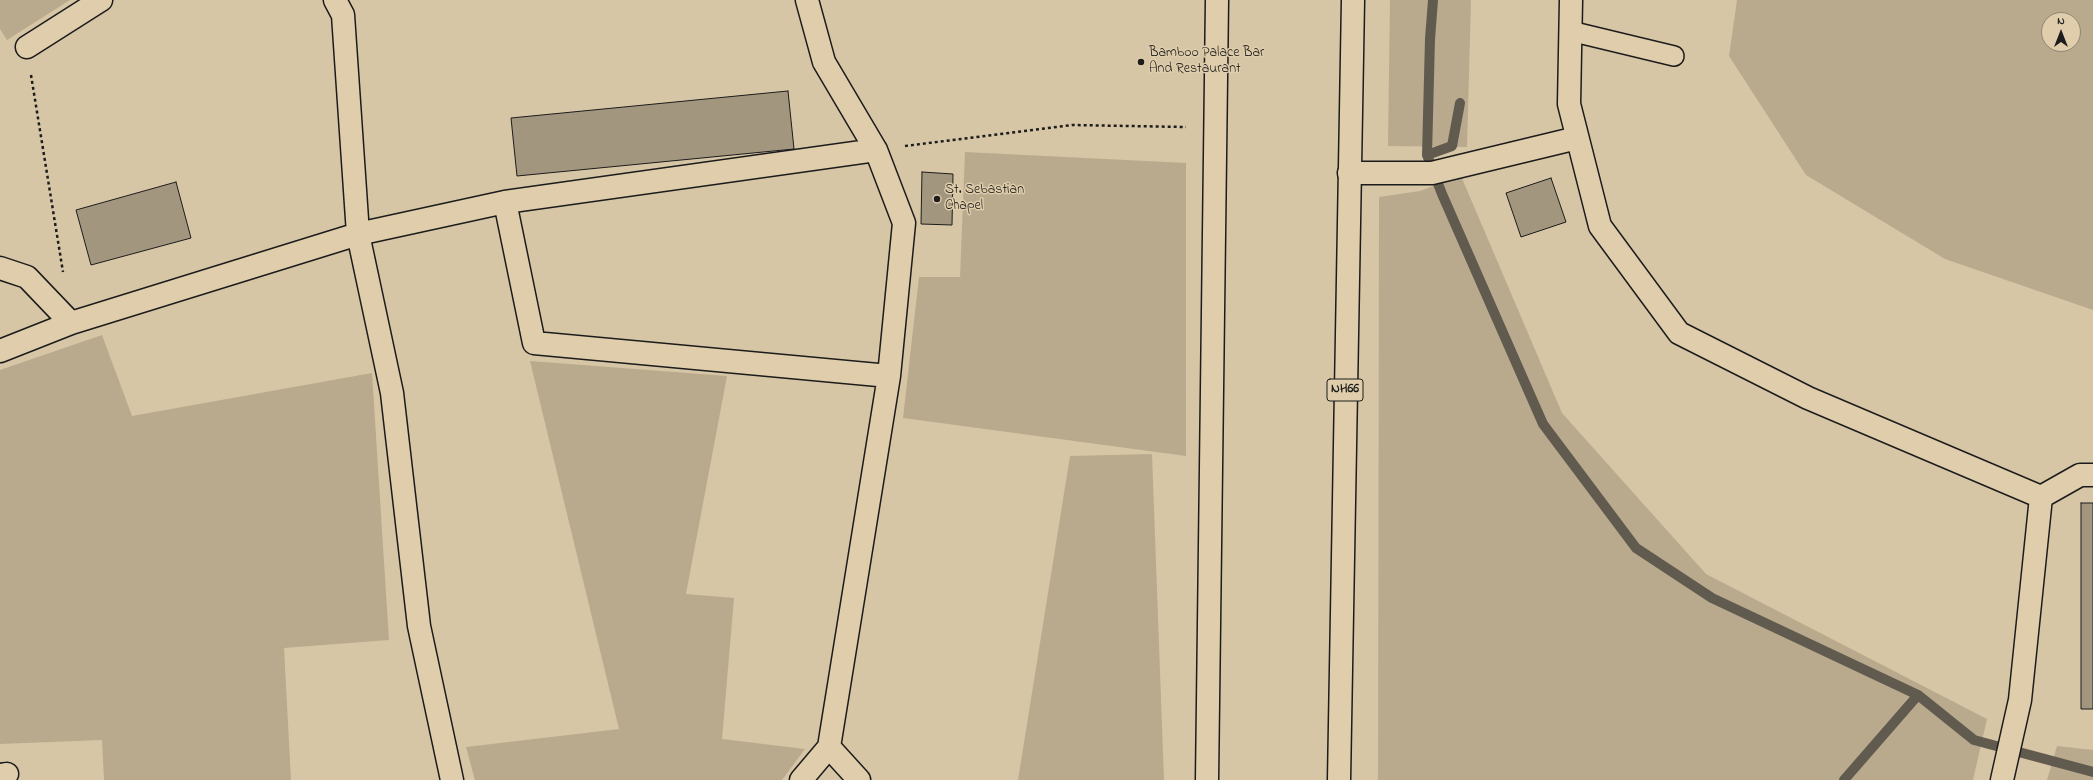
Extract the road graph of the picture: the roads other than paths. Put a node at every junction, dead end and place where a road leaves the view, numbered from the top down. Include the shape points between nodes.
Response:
1 (101, 0) edge
2 (335, 0) edge
3 (807, 0) edge
4 (1217, 0) edge
5 (1353, 0) edge
6 (1571, 0) edge
7 (1570, 31) junction
8 (27, 47) road end
9 (1674, 56) dead end
10 (1577, 138) junction
11 (876, 150) junction
12 (1349, 172) junction
13 (505, 202) junction
14 (358, 234) junction
15 (0, 268) edge
16 (71, 323) junction
17 (0, 351) edge
18 (889, 376) junction
19 (2093, 476) edge
20 (2041, 497) junction
21 (829, 747) junction
22 (2003, 777) edge
23 (452, 780) edge
24 (801, 780) edge
25 (859, 780) edge
26 (1207, 780) edge
27 (1339, 780) edge

1 - 8 main road
2 - 14 main road via 344,15
3 - 11 main road via 824,62
4 - 26 main road
5 - 12 main road, NH66
6 - 7 main road
7 - 9 lane
7 - 10 main road via 1569,104
10 - 12 main road via 1432,172
10 - 20 main road via 1600,226 1679,332 1808,398
11 - 13 main road
11 - 18 main road via 904,223
12 - 27 main road, NH66
13 - 14 main road
13 - 18 main road via 534,344
14 - 16 main road
14 - 23 main road via 392,393 419,626
15 - 16 main road via 27,277
16 - 17 main road
18 - 21 main road
19 - 20 main road via 2080,475
20 - 22 main road via 2020,700
21 - 24 main road
21 - 25 main road

